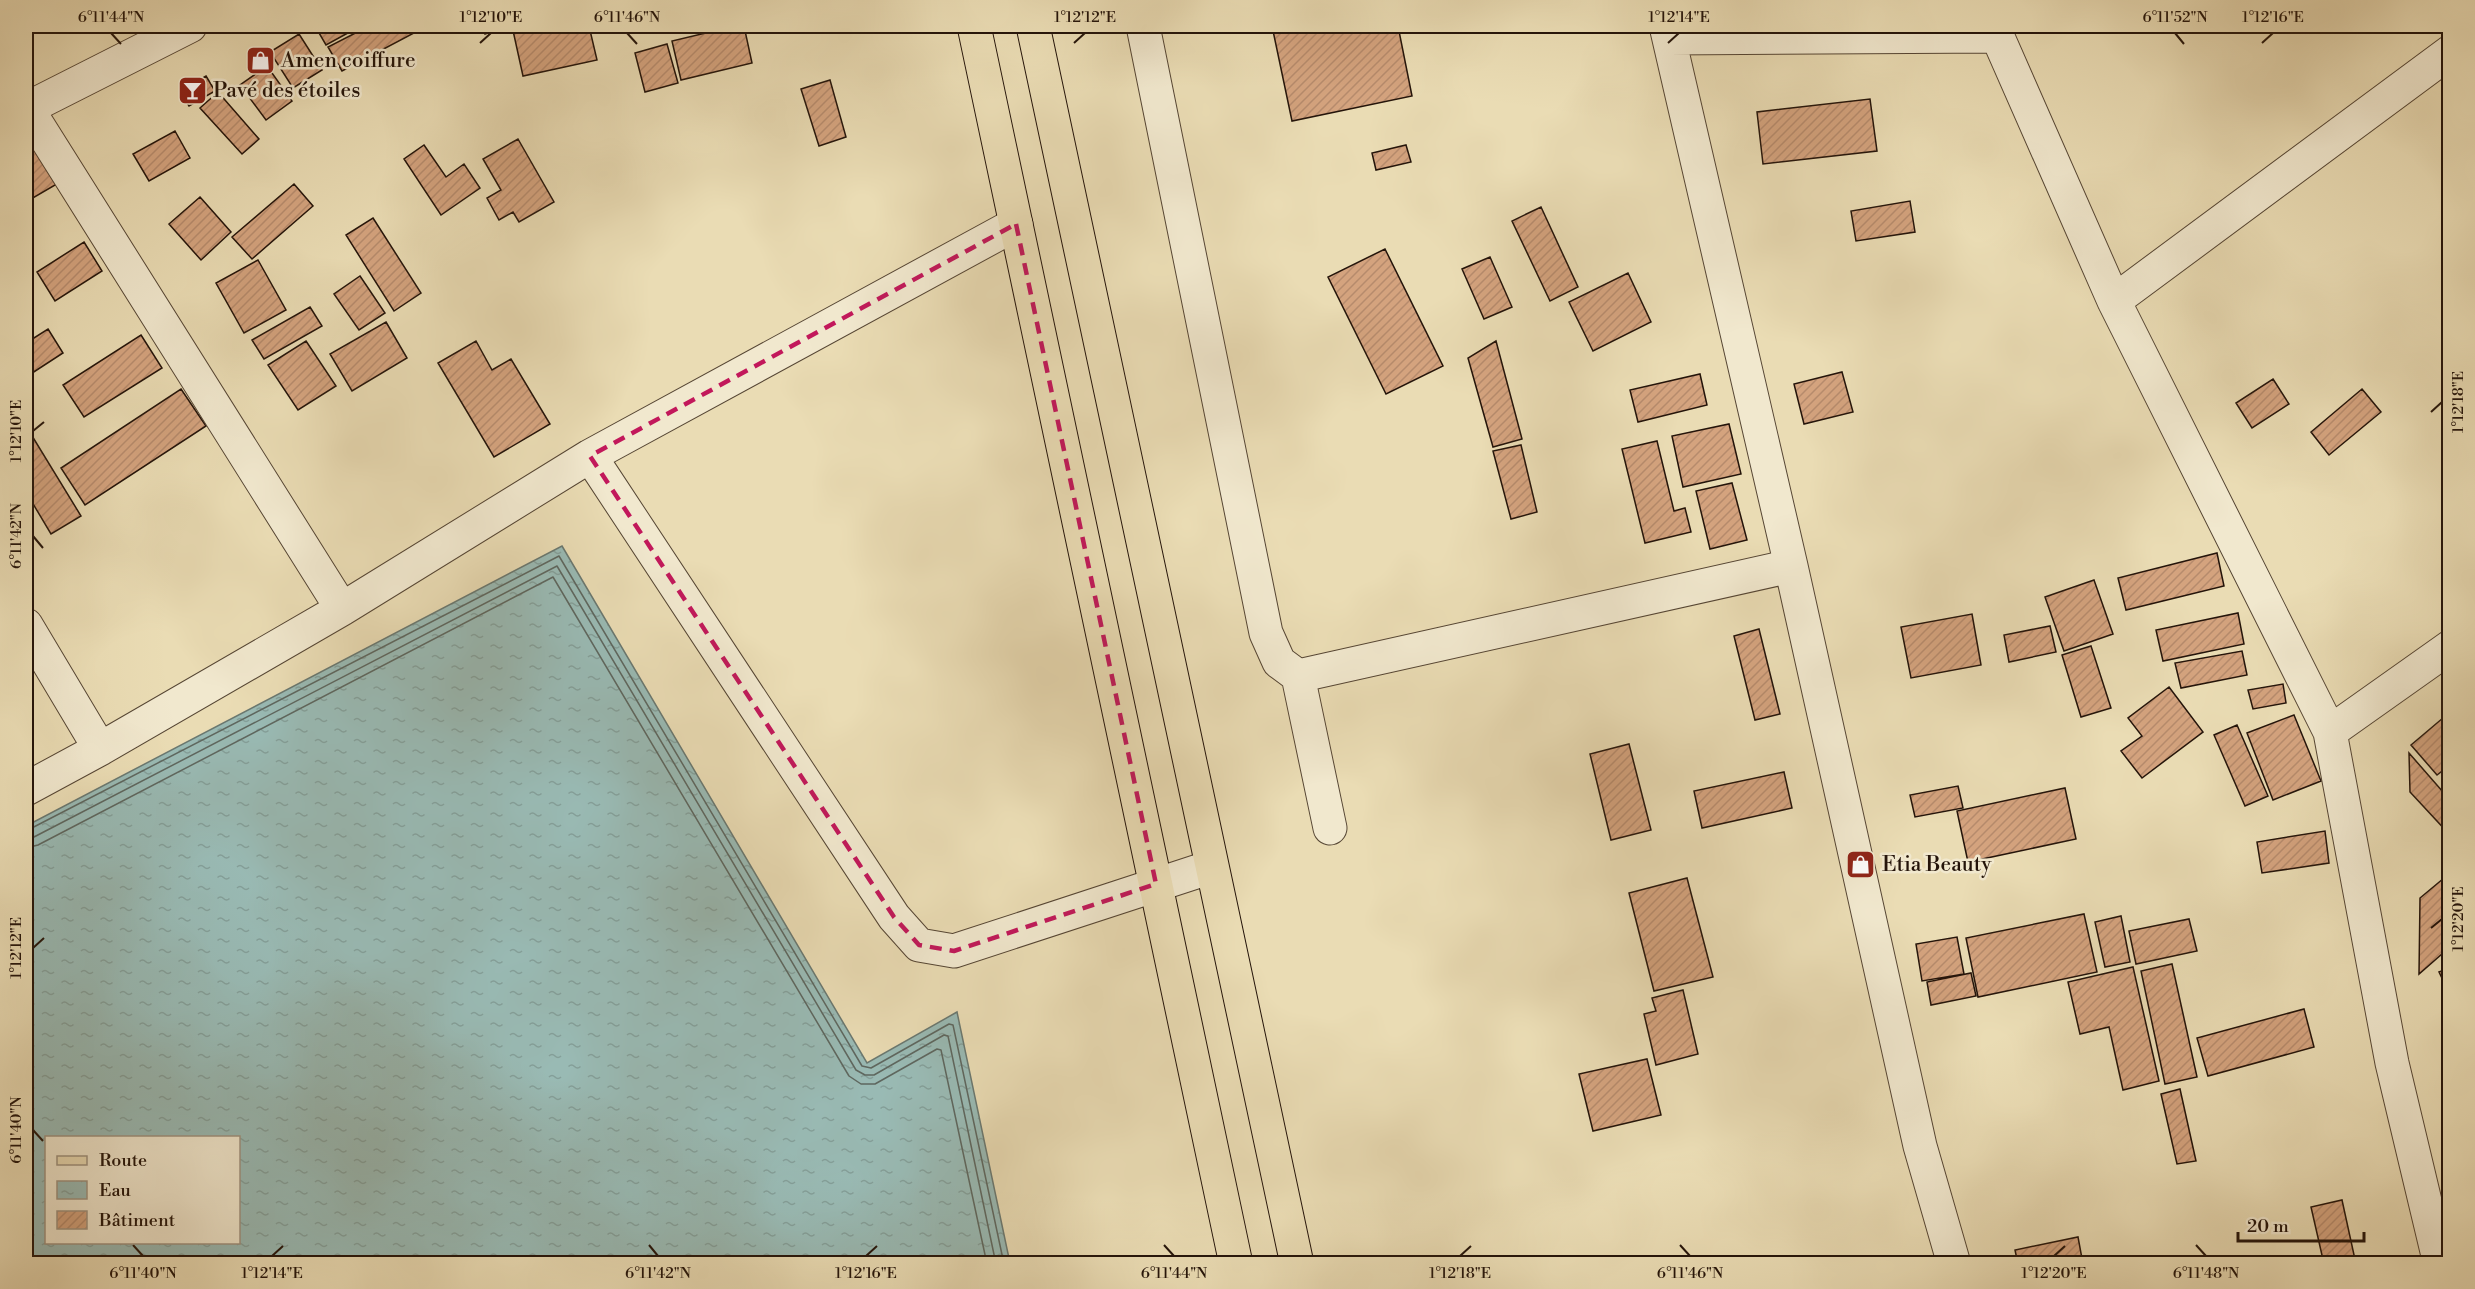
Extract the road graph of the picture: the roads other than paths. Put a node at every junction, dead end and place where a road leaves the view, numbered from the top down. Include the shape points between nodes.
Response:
1 (190, 26) edge
2 (974, 26) edge
3 (1033, 26) edge
4 (1143, 26) edge
5 (1995, 31) edge
6 (1667, 32) edge
7 (2450, 52) edge
8 (26, 108) edge
9 (1016, 224) junction
10 (2114, 301) junction
11 (590, 456) junction
12 (1791, 566) junction
13 (342, 609) junction
14 (26, 625) edge
15 (2450, 647) edge
16 (1298, 676) junction
17 (2330, 732) junction
18 (100, 748) junction
19 (26, 789) edge
20 (1330, 828) dead end
21 (1211, 867) junction
22 (1156, 884) junction
23 (1236, 1263) edge
24 (1297, 1263) edge
25 (1954, 1263) edge
26 (2440, 1263) edge

1 - 8 street
2 - 9 main road
3 - 21 main road
4 - 16 street via 1266,633 1279,662
5 - 6 street
5 - 10 street
6 - 12 street
7 - 10 street
8 - 13 street
9 - 11 street
9 - 22 main road
10 - 17 street
11 - 13 street
11 - 22 street via 894,917 919,945 954,951
12 - 16 street
12 - 25 street via 1920,1146
13 - 18 street
14 - 18 street
15 - 17 street
16 - 20 street
17 - 26 street via 2392,1063
18 - 19 street
21 - 22 street
21 - 24 main road
22 - 23 main road

